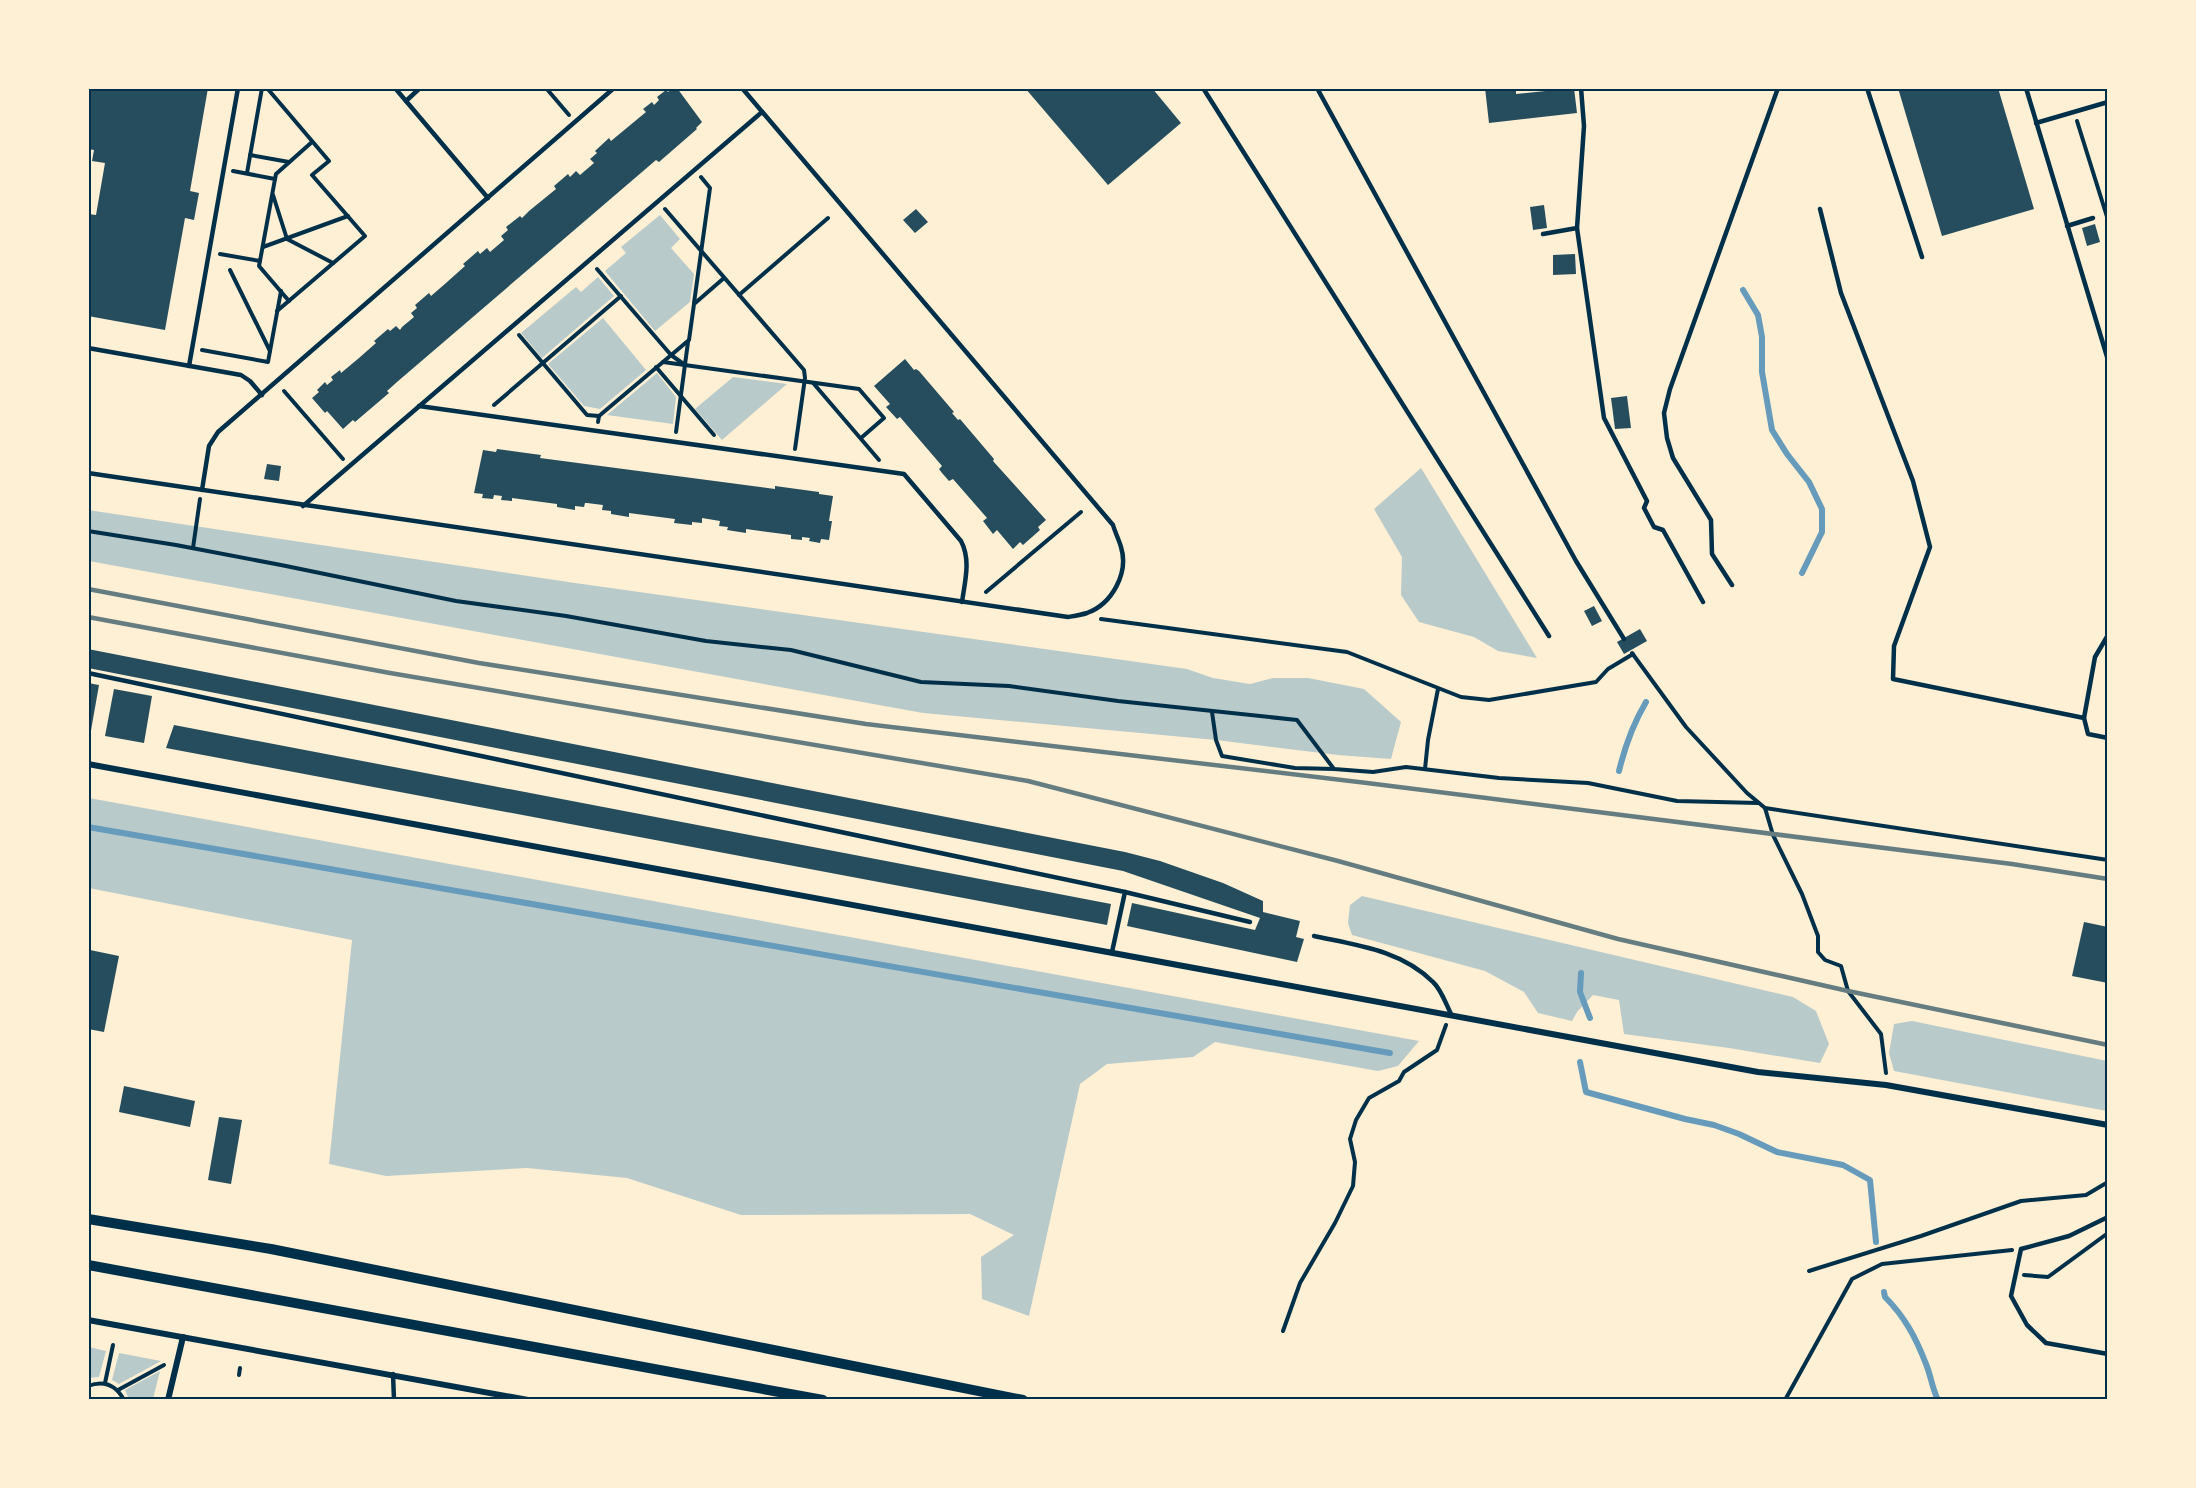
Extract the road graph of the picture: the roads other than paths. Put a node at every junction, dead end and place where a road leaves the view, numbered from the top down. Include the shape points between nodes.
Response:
1 (238, 88) edge
2 (395, 88) edge
3 (420, 88) edge
4 (614, 88) edge
5 (742, 88) edge
6 (1203, 88) edge
7 (1317, 88) edge
8 (1581, 88) edge
9 (1778, 88) edge
10 (1867, 88) edge
11 (2026, 88) edge
12 (406, 101) junction
13 (2107, 104) edge
14 (762, 112) junction
15 (2036, 123) junction
16 (488, 198) junction
17 (1820, 209) dead end
18 (2093, 218) dead end
19 (2067, 226) junction
20 (1577, 228) junction
21 (1543, 234) dead end
22 (1922, 257) dead end
23 (88, 348) edge
24 (2107, 357) edge
25 (189, 366) junction
26 (262, 394) junction
27 (419, 406) junction
28 (88, 473) edge
29 (202, 490) junction
30 (303, 506) junction
31 (1732, 585) dead end
32 (962, 602) junction
33 (1703, 602) dead end
34 (2108, 635) edge
35 (1549, 636) dead end
36 (1624, 639) dead end
37 (88, 673) edge
38 (2084, 718) junction
39 (2108, 738) edge
40 (88, 764) edge
41 (1125, 892) junction
42 (1250, 922) dead end
43 (1314, 936) dead end
44 (1112, 952) junction
45 (1451, 1014) junction
46 (2108, 1125) edge
47 (2108, 1216) edge
48 (88, 1219) edge
49 (88, 1265) edge
50 (88, 1320) edge
51 (183, 1337) junction
52 (2108, 1354) edge
53 (393, 1374) junction
54 (168, 1400) edge
55 (394, 1400) edge
56 (528, 1400) edge
57 (823, 1400) edge
58 (1023, 1400) edge

1 - 25 lane
2 - 12 lane
3 - 12 lane
4 - 16 lane
5 - 14 lane
6 - 35 lane
7 - 36 lane via 1576,561
8 - 20 lane via 1584,126
9 - 31 lane via 1664,413 1673,458 1711,520 1712,554
10 - 22 lane
11 - 15 lane
12 - 16 lane
13 - 15 lane
14 - 27 lane
14 - 32 lane via 1113,525 1122,549 1123,571 1110,595 1087,613 1068,617
15 - 19 lane
16 - 26 lane
17 - 38 lane via 1841,293 1914,481 1930,547 1894,646 1893,679
18 - 19 lane
19 - 24 lane
20 - 21 lane
20 - 33 lane via 1604,418 1647,501 1644,508 1654,527 1663,530
23 - 25 lane
25 - 26 lane via 241,375
26 - 29 lane via 218,432 209,446
27 - 30 lane
27 - 32 lane via 904,474 966,550
28 - 29 lane
29 - 30 lane
30 - 32 lane
34 - 38 lane via 2095,657
37 - 41 lane
38 - 39 lane via 2088,734
40 - 44 street
41 - 42 lane
41 - 44 lane
43 - 45 lane via 1376,949 1404,961 1434,983
44 - 45 street
45 - 46 street via 1758,1072 1886,1085
47 - 52 lane via 2069,1236 2021,1249 2011,1296 2027,1325 2046,1343
48 - 58 street via 271,1249
49 - 57 street
50 - 51 street
51 - 53 street
51 - 54 street
53 - 55 lane
53 - 56 street

